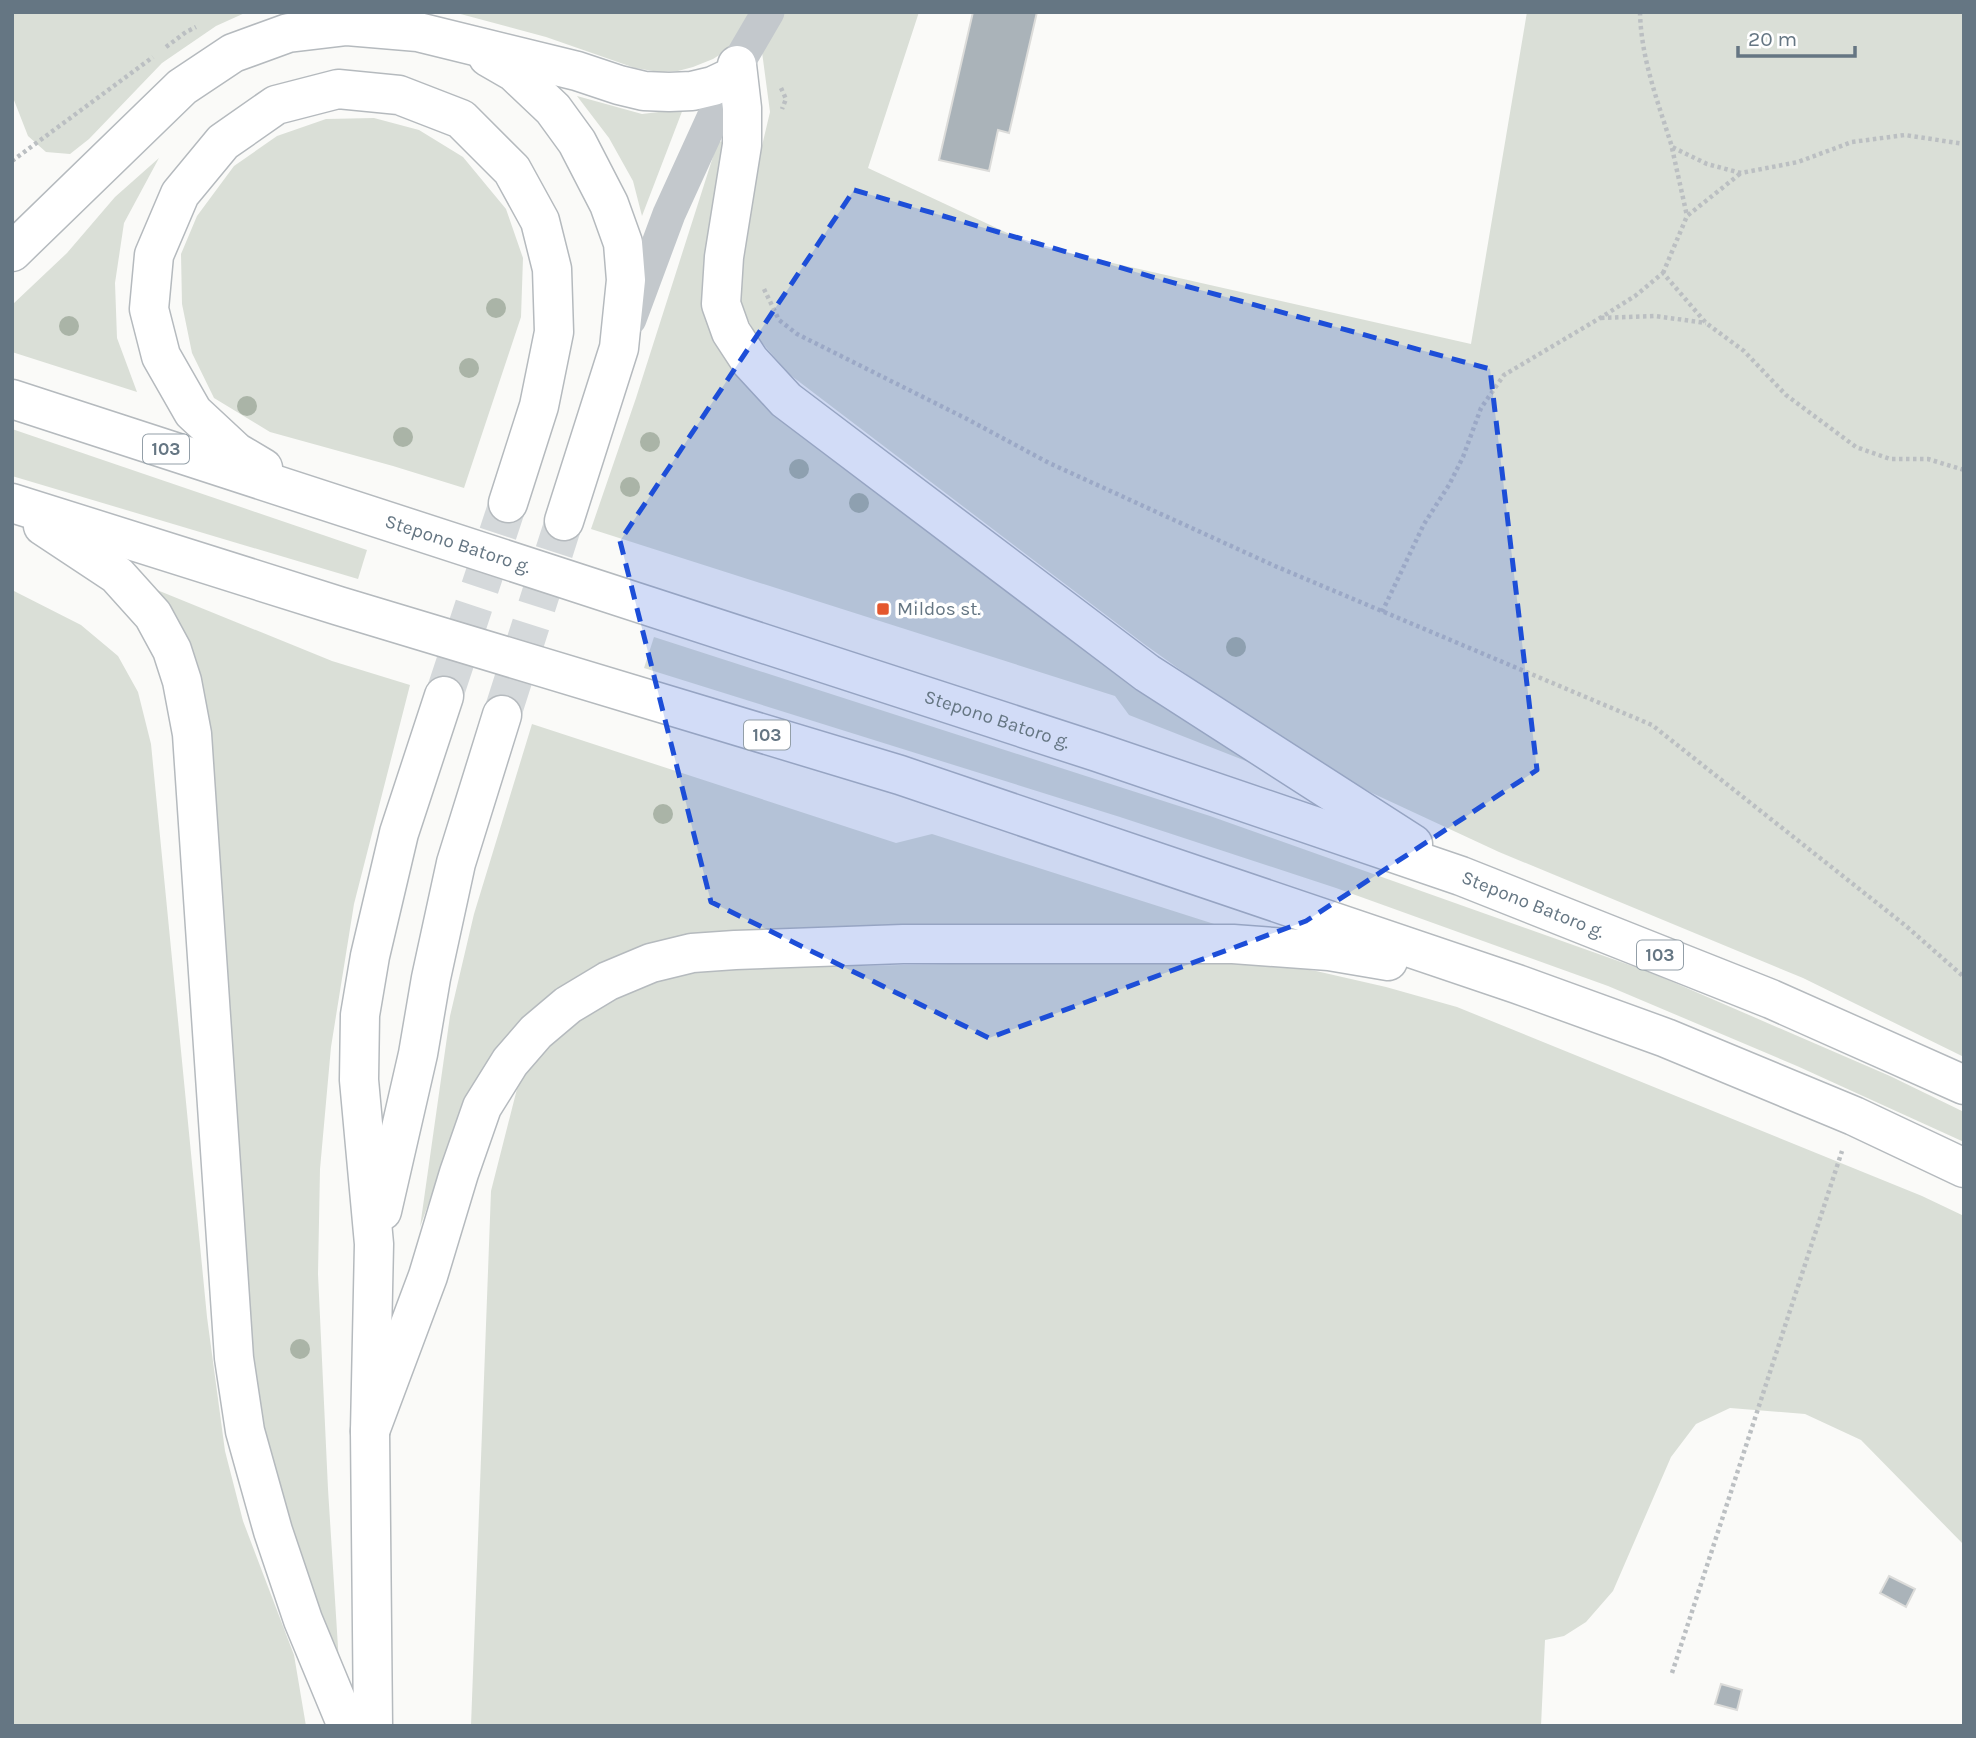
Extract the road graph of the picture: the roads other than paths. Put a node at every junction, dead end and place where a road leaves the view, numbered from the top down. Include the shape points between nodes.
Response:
1 (768, 12) edge
2 (462, 42) junction
3 (735, 71) junction
4 (12, 252) edge
5 (619, 348) junction
6 (12, 399) edge
7 (320, 499) junction
8 (508, 503) tunnel mouth
9 (12, 504) edge
10 (564, 521) tunnel mouth
11 (444, 696) tunnel mouth
12 (502, 715) tunnel mouth
13 (1461, 876) junction
14 (1517, 984) junction
15 (1964, 1086) edge
16 (1964, 1168) edge
17 (374, 1244) junction
18 (370, 1431) junction
19 (348, 1726) edge
20 (373, 1726) edge

1 - 3 street
2 - 3 main road via 644,91 692,91 713,86
2 - 4 main road via 418,32 347,26 288,33 233,53 182,87
2 - 5 main road via 514,72 553,109 593,172 622,243 626,280
3 - 5 street via 669,214
3 - 13 main road via 742,145 721,304 731,332 750,362 786,400 1147,673
5 - 10 main road
6 - 7 main road, Stepono Batoro g. / 103
7 - 8 main road via 236,452 193,412 161,356 149,309 154,255 180,194 222,142 276,105 338,89 399,95 461,120 512,170 540,221 552,270 554,332 539,406
7 - 13 main road, Stepono Batoro g. / 103 via 1084,747
9 - 14 main road, 103 via 900,775
9 - 19 main road via 117,575 153,615 182,681 192,734 233,1345 245,1431 303,1620
11 - 17 main road via 399,833 360,1015 359,1080
12 - 17 main road via 456,863
13 - 15 main road, Stepono Batoro g. / 103 via 1771,999
14 - 16 main road, 103 via 1666,1038 1854,1116
14 - 18 main road via 1329,951 1233,944 903,944 692,953 651,963 568,1005 536,1032 510,1062 482,1107 428,1276
17 - 18 main road
18 - 20 main road

